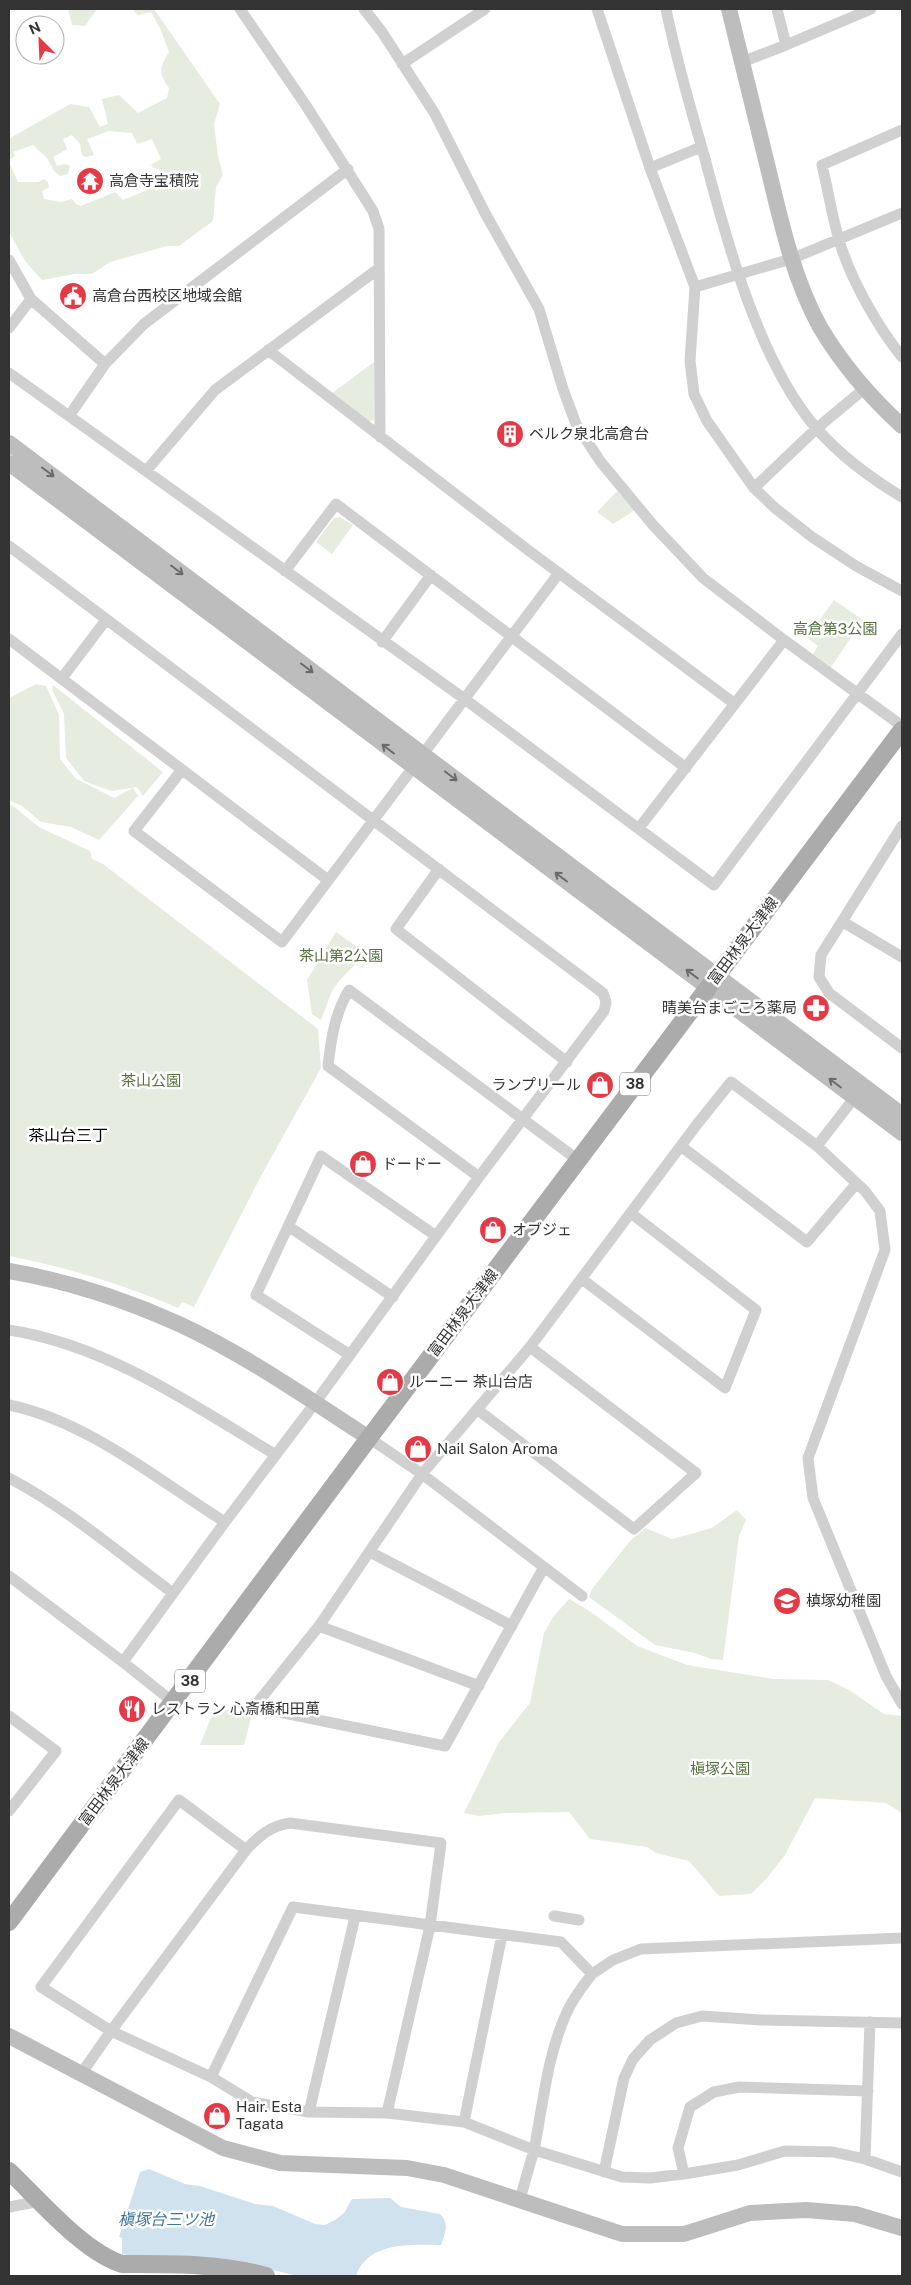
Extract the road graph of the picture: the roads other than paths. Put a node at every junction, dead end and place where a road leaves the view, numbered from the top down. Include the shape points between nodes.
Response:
1 (240, 9) edge
2 (364, 9) edge
3 (485, 9) edge
4 (597, 9) edge
5 (666, 9) edge
6 (729, 9) edge
7 (776, 9) edge
8 (871, 9) edge
9 (786, 45) junction
10 (742, 62) junction
11 (402, 64) junction
12 (902, 130) edge
13 (701, 146) junction
14 (650, 168) junction
15 (348, 169) junction
16 (902, 213) edge
17 (839, 241) junction
18 (792, 259) junction
19 (9, 260) edge
20 (378, 268) junction
21 (740, 275) junction
22 (695, 287) junction
23 (31, 299) junction
24 (9, 328) edge
25 (268, 350) junction
26 (902, 357) edge
27 (105, 364) junction
28 (9, 372) edge
29 (864, 389) junction
30 (69, 416) junction
31 (902, 426) edge
32 (816, 429) junction
33 (380, 437) junction
34 (9, 443) edge
35 (9, 463) edge
36 (146, 471) junction
37 (754, 488) junction
38 (902, 497) edge
39 (9, 546) edge
40 (284, 571) junction
41 (559, 574) junction
42 (431, 576) junction
43 (902, 591) edge
44 (106, 620) junction
45 (902, 634) edge
46 (511, 637) junction
47 (9, 639) edge
48 (784, 640) junction
49 (382, 642) junction
50 (62, 678) junction
51 (858, 694) junction
52 (466, 700) junction
53 (735, 704) junction
54 (902, 726) edge
55 (902, 730) edge
56 (419, 762) junction
57 (686, 768) junction
58 (181, 771) junction
59 (375, 820) junction
60 (902, 826) edge
61 (639, 828) junction
62 (439, 870) junction
63 (328, 880) junction
64 (843, 922) junction
65 (902, 957) edge
66 (713, 981) junction
67 (902, 1048) edge
68 (567, 1062) junction
69 (855, 1097) junction
70 (902, 1115) edge
71 (523, 1120) junction
72 (902, 1133) edge
73 (817, 1146) junction
74 (682, 1147) junction
75 (578, 1160) junction
76 (479, 1177) junction
77 (856, 1184) junction
78 (632, 1214) junction
79 (288, 1226) junction
80 (436, 1236) junction
81 (9, 1271) edge
82 (582, 1279) junction
83 (393, 1297) junction
84 (9, 1330) edge
85 (530, 1347) junction
86 (350, 1355) junction
87 (316, 1404) junction
88 (9, 1405) edge
89 (478, 1410) junction
90 (369, 1438) junction
91 (276, 1455) junction
92 (422, 1474) junction
93 (9, 1478) edge
94 (224, 1522) junction
95 (370, 1552) junction
96 (544, 1567) junction
97 (9, 1576) edge
98 (172, 1593) junction
99 (582, 1596) dead end
100 (319, 1626) junction
101 (512, 1626) junction
102 (123, 1662) junction
103 (479, 1686) junction
104 (174, 1702) junction
105 (902, 1704) edge
106 (9, 1716) edge
107 (9, 1811) edge
108 (246, 1850) junction
109 (355, 1916) junction
110 (554, 1916) dead end
111 (579, 1920) dead end
112 (9, 1922) edge
113 (430, 1926) junction
114 (502, 1934) junction
115 (902, 1938) edge
116 (592, 1974) junction
117 (870, 2022) junction
118 (902, 2023) edge
119 (110, 2031) junction
120 (9, 2036) edge
121 (81, 2074) junction
122 (211, 2077) junction
123 (868, 2091) junction
124 (309, 2112) junction
125 (387, 2113) junction
126 (464, 2122) junction
127 (534, 2150) junction
128 (865, 2159) junction
129 (9, 2171) edge
130 (604, 2172) junction
131 (902, 2172) edge
132 (684, 2174) junction
133 (520, 2199) junction
134 (41, 2202) junction
135 (9, 2208) edge
136 (902, 2228) edge
137 (266, 2276) edge

1 - 15 street
2 - 11 street
3 - 11 street
4 - 14 street
5 - 13 street
6 - 10 street
7 - 9 street
8 - 9 street
9 - 10 street
10 - 18 street
11 - 48 street via 435,114 539,309 576,424 590,446 653,525 703,578
12 - 17 street via 822,165
13 - 14 street
13 - 21 street
14 - 22 street
15 - 20 street via 373,211 379,229
15 - 27 street via 144,324
16 - 17 street
17 - 18 street
17 - 26 street via 865,301 887,339
18 - 21 street
18 - 29 street via 820,326
19 - 23 street
20 - 25 street
20 - 33 street
21 - 22 street
21 - 32 street via 770,353
22 - 37 street via 690,361 694,394 707,421
23 - 24 street
23 - 27 street
25 - 33 street
25 - 36 street via 215,390
27 - 30 street
28 - 30 street
29 - 31 street
29 - 32 street
30 - 36 street
32 - 37 street
32 - 38 street via 876,481
33 - 41 street
34 -> 56 street
56 -> 35 street
36 - 40 street
37 - 43 street via 812,537
39 - 44 street
40 - 42 street via 336,504
40 - 49 street
41 - 46 street
41 - 53 street
42 - 46 street
42 - 49 street
44 - 50 street
44 - 59 street
45 - 51 street
46 - 52 street
46 - 57 street
47 - 50 street
48 - 51 street
48 - 53 street
49 - 52 street
50 - 58 street
51 - 54 street
51 - 61 street via 714,885
52 - 56 street
52 - 61 street
53 - 57 street
55 - 66 main road, 富田林泉大津線 / 38
56 - 59 street
56 - 66 street
57 - 61 street
58 - 63 street
58 - 63 street via 134,831 282,942
59 - 62 street
59 - 63 street
60 - 64 street
62 - 68 street via 603,994 606,1002 604,1011
62 - 68 street via 396,929
64 - 65 street
64 - 67 street via 821,955 819,977 829,993
69 -> 66 street
66 - 70 street
66 - 75 main road, 富田林泉大津線 / 38
68 - 71 street
69 - 72 street
69 - 73 street
71 - 75 street
71 - 76 street
71 - 76 street via 349,990 341,1002 332,1034 328,1066
73 - 74 street via 732,1082
73 - 77 street
74 - 77 street via 807,1242
74 - 78 street
75 - 90 main road, 富田林泉大津線 / 38
76 - 80 street
77 - 105 street via 880,1210 885,1250 808,1458 814,1498 886,1676
78 - 82 street
78 - 82 street via 756,1310 725,1388
79 - 80 street via 320,1156
79 - 83 street
79 - 86 street via 256,1295
80 - 83 street
81 - 87 street via 85,1288 150,1312 228,1350
82 - 85 street
83 - 86 street
84 - 91 street via 75,1347 133,1372
85 - 89 street
85 - 89 street via 696,1473 634,1529
86 - 87 street
87 - 90 street
87 - 91 street
88 - 94 street via 76,1427
89 - 92 street
90 - 92 street
90 - 104 main road, 富田林泉大津線 / 38
91 - 94 street
92 - 95 street
92 - 96 street
93 - 98 street via 73,1518
94 - 98 street
95 - 100 street
95 - 101 street
96 - 99 street
96 - 101 street
97 - 102 street
98 - 102 street
100 - 103 street
100 - 103 street via 254,1707 446,1746
101 - 103 street
102 - 104 street
104 - 112 main road, 富田林泉大津線 / 38
106 - 107 street via 56,1751
108 - 113 street via 260,1834 280,1824 290,1823 441,1843
108 - 119 street
108 - 119 street via 179,1800 41,1987
109 - 113 street
109 - 122 street via 293,1907
109 - 124 street
110 - 111 street
113 - 114 street
113 - 125 street
114 - 116 street via 561,1942
114 - 126 street
115 - 116 street via 642,1950 613,1960
116 - 127 street via 567,2012 553,2047
117 - 118 street
117 - 123 street
117 - 130 street via 702,2016 676,2023 650,2040 633,2059 624,2078
119 - 121 street
119 - 122 street
120 - 121 street
121 - 133 street via 223,2148 280,2163 408,2168 444,2175
122 - 124 street via 252,2102
123 - 128 street
123 - 132 street via 739,2087 714,2092 690,2107 678,2148
124 - 125 street
125 - 126 street
126 - 127 street
127 - 130 street
127 - 133 street
128 - 131 street
128 - 132 street via 833,2152 785,2151 738,2165
129 - 134 main road
130 - 132 street via 622,2177 650,2178
133 - 136 street via 622,2234 684,2234 750,2213 806,2210 855,2214
134 - 135 street
134 - 137 main road via 97,2252 115,2262 203,2265

